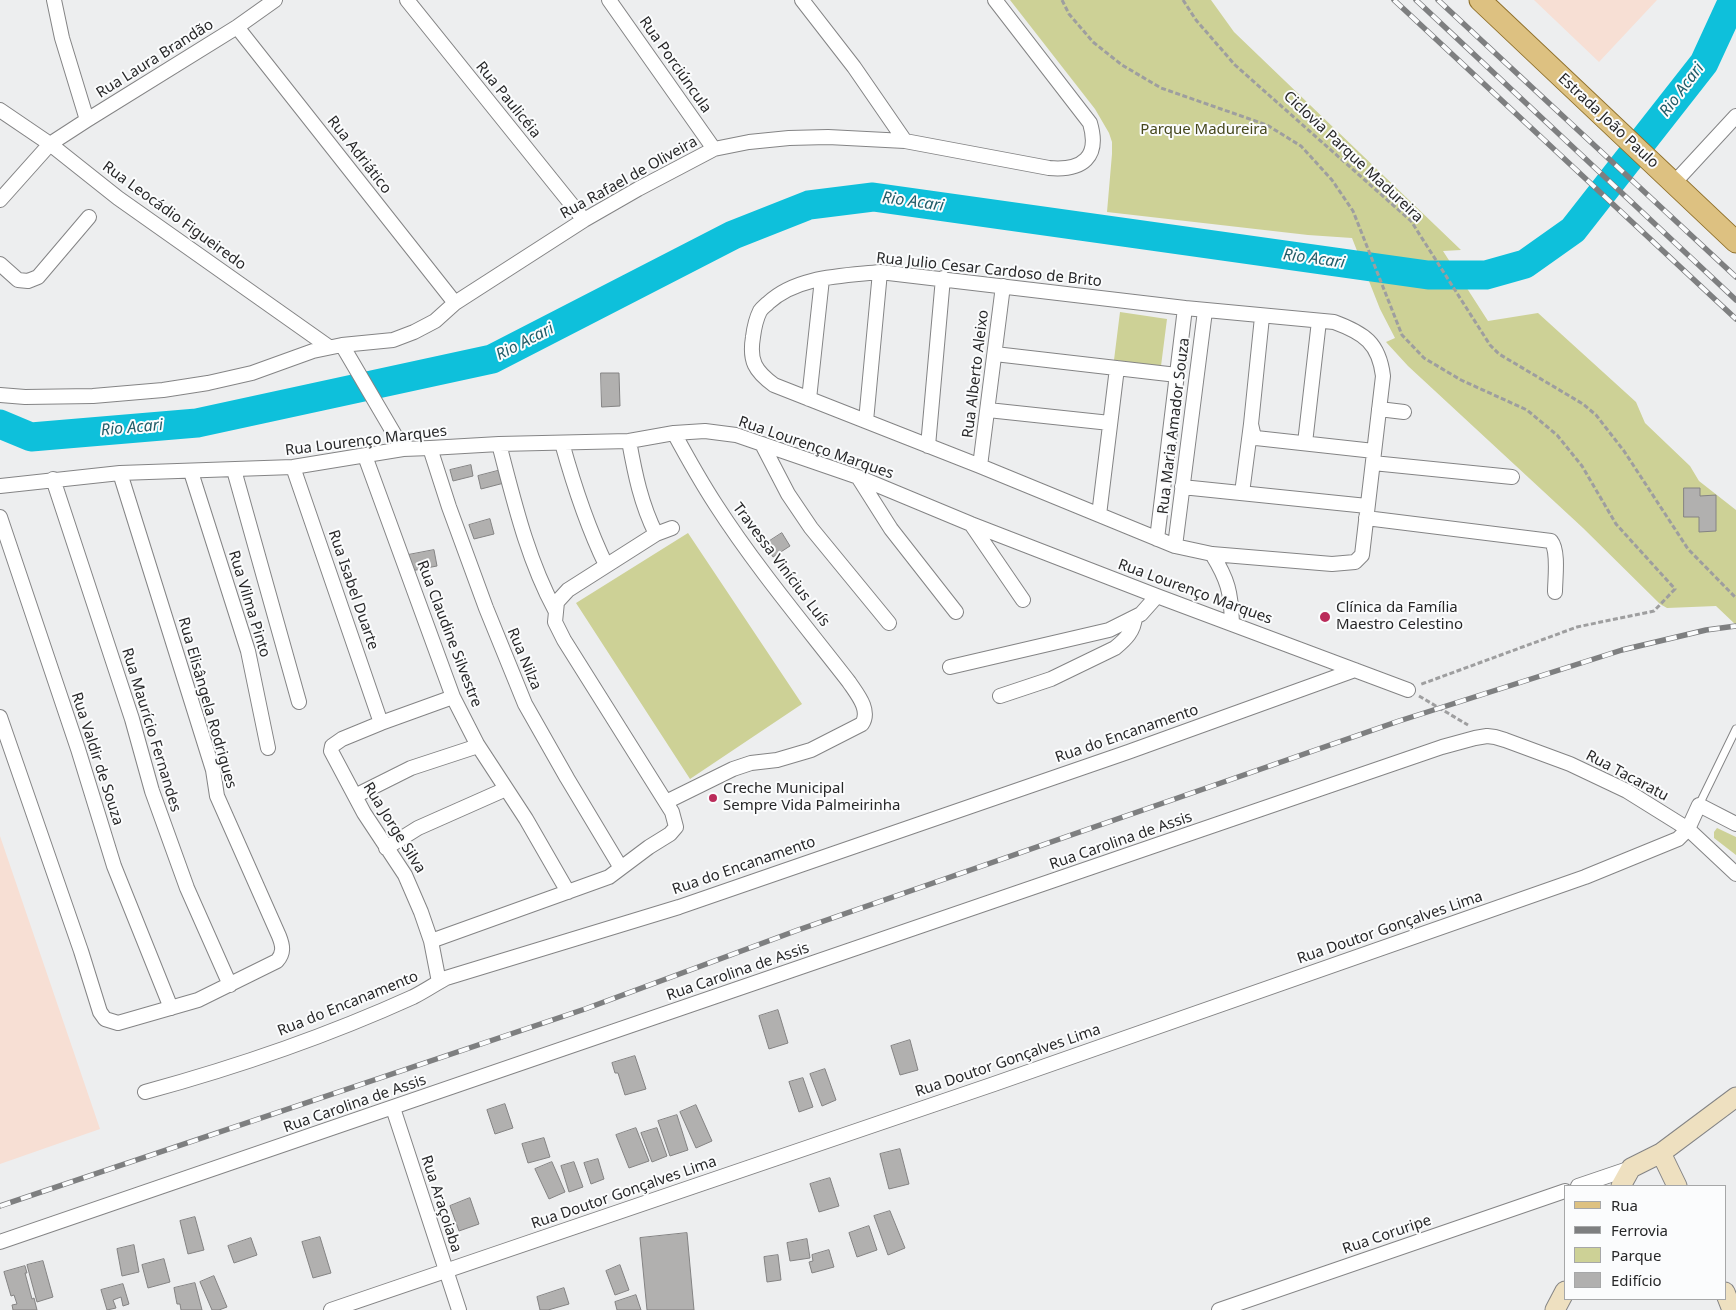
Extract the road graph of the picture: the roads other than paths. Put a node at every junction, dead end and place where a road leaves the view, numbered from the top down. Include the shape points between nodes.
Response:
1 (54, 0) edge
2 (276, 0) edge
3 (407, 0) edge
4 (608, 0) edge
5 (802, 0) edge
6 (995, 0) edge
7 (1480, 0) edge
8 (238, 27) junction
9 (0, 110) edge
10 (1736, 116) edge
11 (87, 120) junction
12 (905, 141) junction
13 (50, 144) junction
14 (714, 149) junction
15 (1668, 178) junction
16 (0, 200) edge
17 (89, 217) dead end
18 (584, 220) junction
19 (1736, 242) edge
20 (0, 264) edge
21 (880, 272) junction
22 (943, 278) junction
23 (822, 279) junction
24 (1003, 286) junction
25 (455, 303) junction
26 (1185, 308) junction
27 (1205, 311) junction
28 (1262, 317) junction
29 (1319, 321) junction
30 (336, 346) junction
31 (995, 354) junction
32 (1117, 368) junction
33 (1177, 375) junction
34 (0, 395) edge
35 (809, 399) junction
36 (1379, 409) junction
37 (988, 410) junction
38 (1404, 412) dead end
39 (866, 421) junction
40 (1110, 424) junction
41 (1252, 427) junction
42 (674, 433) junction
43 (629, 441) junction
44 (562, 443) junction
45 (499, 444) junction
46 (762, 444) junction
47 (1305, 444) junction
48 (928, 446) junction
49 (430, 448) junction
50 (403, 449) junction
51 (365, 456) junction
52 (1373, 457) junction
53 (980, 466) junction
54 (293, 467) junction
55 (234, 470) junction
56 (191, 472) junction
57 (120, 473) junction
58 (858, 477) junction
59 (1512, 477) dead end
60 (53, 479) junction
61 (0, 486) edge
62 (1182, 487) junction
63 (1242, 493) junction
64 (1366, 512) junction
65 (1099, 515) junction
66 (0, 517) edge
67 (971, 524) junction
68 (672, 528) dead end
69 (656, 534) junction
70 (1158, 539) junction
71 (1175, 546) junction
72 (1212, 554) junction
73 (606, 566) junction
74 (1554, 592) dead end
75 (1158, 596) junction
76 (1023, 600) dead end
77 (555, 610) junction
78 (956, 612) dead end
79 (1135, 617) junction
80 (890, 623) dead end
81 (1232, 623) junction
82 (950, 667) dead end
83 (1355, 670) junction
84 (1408, 690) road end
85 (1000, 696) dead end
86 (453, 697) junction
87 (299, 702) dead end
88 (0, 717) edge
89 (381, 723) junction
90 (1736, 729) edge
91 (1487, 736) joint
92 (478, 746) junction
93 (268, 748) dead end
94 (506, 789) junction
95 (355, 796) junction
96 (666, 802) junction
97 (1699, 805) junction
98 (1736, 824) edge
99 (1688, 829) junction
100 (386, 848) junction
101 (621, 868) junction
102 (1736, 874) edge
103 (568, 892) junction
104 (432, 941) junction
105 (439, 982) junction
106 (230, 986) junction
107 (170, 1008) junction
108 (146, 1092) dead end
109 (1736, 1097) edge
110 (393, 1108) junction
111 (1661, 1154) junction
112 (1631, 1168) junction
113 (1581, 1185) edge
114 (1622, 1185) edge
115 (1676, 1185) edge
116 (1564, 1191) edge
117 (0, 1242) edge
118 (445, 1271) junction
119 (1564, 1293) edge
120 (1726, 1295) edge
121 (331, 1310) edge
122 (459, 1310) edge
123 (1219, 1310) edge
124 (1555, 1310) edge
125 (1732, 1310) edge

1 - 11 street
2 - 8 street, Rua Laura Brandão
3 - 18 street, Rua Paulicéia
4 - 14 street, Rua Porciúncula
5 - 12 street
6 - 12 street, Rua Rafael de Oliveira via 1090,123 1094,139 1088,156 1080,165 1063,170
7 - 15 main road, Estrada João Paulo
8 - 11 street, Rua Laura Brandão
8 - 25 street, Rua Adriático
9 - 13 street, Rua Leocádio Figueiredo
10 - 15 street
11 - 13 street, Rua Laura Brandão
12 - 14 street, Rua Rafael de Oliveira via 789,138
13 - 16 street, Rua Laura Brandão
13 - 30 street, Rua Leocádio Figueiredo via 118,198
14 - 18 street, Rua Rafael de Oliveira
15 - 19 main road, Estrada João Paulo
17 - 20 street via 38,277 18,280
18 - 25 street, Rua Rafael de Oliveira
21 - 22 street, Rua Julio Cesar Cardoso de Brito
21 - 23 street, Rua Julio Cesar Cardoso de Brito
21 - 39 street
22 - 24 street, Rua Julio Cesar Cardoso de Brito
22 - 48 street
23 - 35 street
23 - 35 street, Rua Julio Cesar Cardoso de Brito via 791,286 773,298 760,310 752,343 753,361 760,375 774,385
24 - 26 street, Rua Julio Cesar Cardoso de Brito
24 - 31 street, Rua Alberto Aleixo
25 - 30 street, Rua Rafael de Oliveira via 435,321 393,340
26 - 27 street, Rua Julio Cesar Cardoso de Brito
26 - 33 street, Rua Maria Amador Souza
27 - 28 street, Rua Julio Cesar Cardoso de Brito
27 - 62 street, Rua Maria Amador Souza
28 - 29 street, Rua Julio Cesar Cardoso de Brito
28 - 41 street
29 - 36 street, Rua Julio Cesar Cardoso de Brito via 1351,328 1377,350 1383,376
29 - 47 street
30 - 34 street, Rua Rafael de Oliveira via 252,373 172,389 93,396 25,398
30 - 50 street via 351,362
31 - 32 street
31 - 37 street, Rua Alberto Aleixo
32 - 33 street
32 - 40 street
33 - 70 street, Rua Maria Amador Souza
35 - 39 street, Rua Julio Cesar Cardoso de Brito
36 - 38 street
36 - 52 street, Rua Julio Cesar Cardoso de Brito
37 - 40 street
37 - 53 street, Rua Alberto Aleixo
39 - 48 street, Rua Julio Cesar Cardoso de Brito
40 - 65 street
41 - 47 street via 1256,438
41 - 63 street
42 - 43 street, Rua Lourenço Marques
42 - 46 street, Rua Lourenço Marques via 705,431 736,435
42 - 96 street, Travessa Vinícius Luís via 716,506 849,682 863,703 865,713 862,724 811,750 733,769
43 - 44 street, Rua Lourenço Marques
43 - 69 street via 642,503
44 - 45 street, Rua Lourenço Marques
44 - 73 street via 581,509
45 - 49 street, Rua Lourenço Marques
45 - 77 street via 522,529
46 - 58 street, Rua Lourenço Marques
46 - 80 street via 788,494 811,528
47 - 52 street
48 - 53 street, Rua Julio Cesar Cardoso de Brito
49 - 50 street, Rua Lourenço Marques
49 - 101 street, Rua Nilza via 486,608 525,704
50 - 51 street, Rua Lourenço Marques
51 - 54 street, Rua Lourenço Marques
51 - 86 street, Rua Claudine Silvestre
52 - 59 street
52 - 64 street, Rua Julio Cesar Cardoso de Brito
53 - 65 street, Rua Julio Cesar Cardoso de Brito
54 - 55 street, Rua Lourenço Marques
54 - 89 street, Rua Isabel Duarte
55 - 56 street, Rua Lourenço Marques
55 - 87 street
56 - 57 street, Rua Lourenço Marques
56 - 93 street, Rua Vilma Pinto via 248,651
57 - 60 street, Rua Lourenço Marques
57 - 106 street, Rua Elisângela Rodrigues via 213,770 217,796 283,946 277,961
58 - 67 street, Rua Lourenço Marques
58 - 78 street via 891,529
60 - 61 street, Rua Lourenço Marques
60 - 106 street, Rua Maurício Fernandes via 155,798 187,888
62 - 63 street
62 - 71 street, Rua Maria Amador Souza
63 - 64 street
64 - 72 street, Rua Julio Cesar Cardoso de Brito via 1362,555 1355,562 1332,564
64 - 74 street via 1551,541 1556,556
65 - 70 street, Rua Julio Cesar Cardoso de Brito
66 - 107 street, Rua Valdir de Souza via 114,866
67 - 75 street, Rua Lourenço Marques
67 - 76 street
68 - 69 street
69 - 73 street
70 - 71 street, Rua Julio Cesar Cardoso de Brito
71 - 72 street, Rua Julio Cesar Cardoso de Brito
72 - 81 street via 1225,576
73 - 77 street via 560,596
75 - 79 street
75 - 81 street, Rua Lourenço Marques
77 - 96 street via 555,622 564,640
79 - 82 street via 1109,630
79 - 85 street via 1132,631 1115,648 1051,678
81 - 83 street, Rua Lourenço Marques
83 - 84 street, Rua Lourenço Marques
83 - 105 street, Rua do Encanamento via 688,903 490,963
86 - 89 street
86 - 92 street, Rua Claudine Silvestre
88 - 107 street via 100,1012 105,1019 118,1023
89 - 95 street, Rua Jorge Silva via 332,746 331,751
90 - 97 lane
91 - 99 street, Rua Tacaratu via 1606,780
91 - 110 street, Rua Carolina de Assis via 1442,747
92 - 94 street, Rua Claudine Silvestre
92 - 95 street via 411,768
94 - 100 street via 418,828
94 - 103 street, Rua Claudine Silvestre
95 - 100 street, Rua Jorge Silva
96 - 101 street via 676,827
97 - 98 street
97 - 99 street
99 - 102 street, Rua Tacaratu
99 - 118 street, Rua Doutor Gonçalves Lima via 1678,840 1576,881
100 - 104 street, Rua Jorge Silva via 405,875
101 - 103 street via 609,877
103 - 104 street
104 - 105 street, Rua Jorge Silva
105 - 108 street, Rua do Encanamento via 415,996 349,1024 212,1074
106 - 107 street
109 - 111 street
110 - 117 street, Rua Carolina de Assis
110 - 118 street, Rua Araçoiaba
111 - 112 street
111 - 115 street
112 - 113 street
112 - 114 street
116 - 123 street, Rua Coruripe
118 - 121 street, Rua Doutor Gonçalves Lima
118 - 122 street, Rua Araçoiaba
119 - 124 street
120 - 125 street

